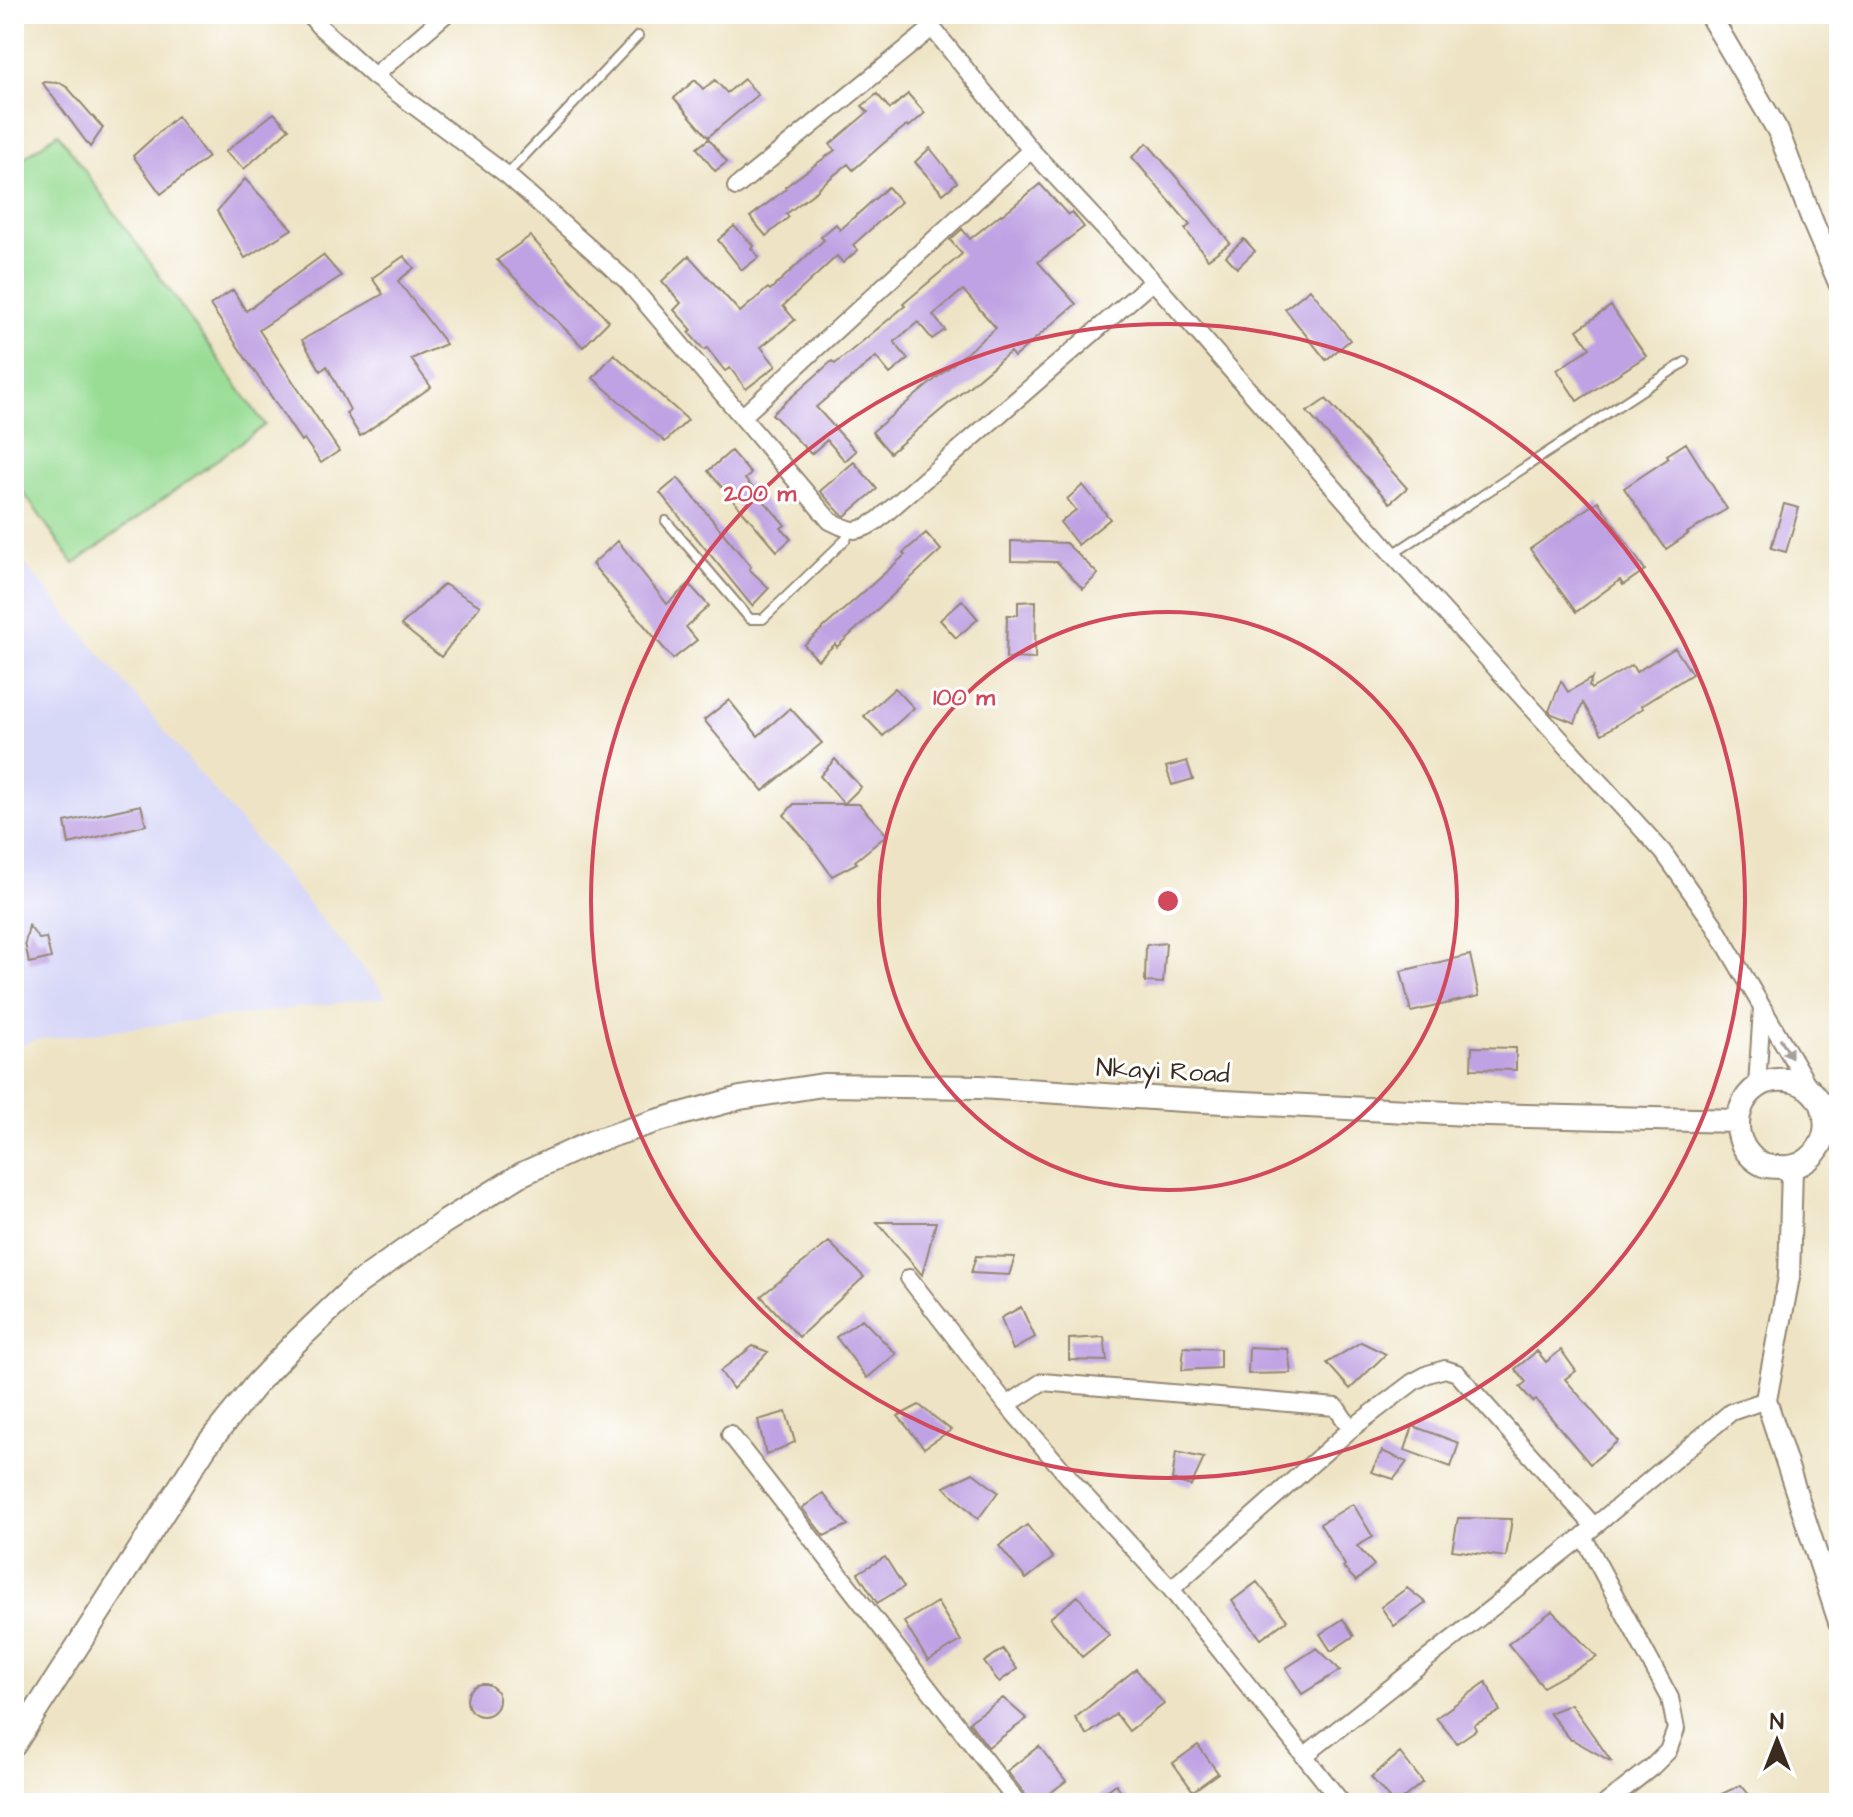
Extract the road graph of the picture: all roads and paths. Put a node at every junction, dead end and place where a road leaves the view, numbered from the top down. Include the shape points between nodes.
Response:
1 (309, 14) edge
2 (446, 14) edge
3 (921, 14) edge
4 (1709, 14) edge
5 (932, 28) junction
6 (638, 36) dead end
7 (374, 76) junction
8 (1031, 150) junction
9 (507, 175) junction
10 (736, 187) dead end
11 (1153, 281) junction
12 (1839, 283) edge
13 (1685, 362) dead end
14 (743, 416) junction
15 (666, 521) dead end
16 (850, 531) junction
17 (1392, 554) junction
18 (1762, 1007) junction
19 (1757, 1086) junction
20 (1823, 1100) edge
21 (1737, 1121) junction
22 (1830, 1143) edge
23 (1792, 1168) junction
24 (909, 1278) dead end
25 (1766, 1400) junction
26 (1007, 1405) junction
27 (1351, 1429) junction
28 (730, 1434) dead end
29 (1588, 1530) junction
30 (1171, 1589) junction
31 (1839, 1622) edge
32 (14, 1745) edge
33 (1304, 1756) junction
34 (1614, 1801) edge
35 (1018, 1803) edge
36 (1342, 1803) edge

1 - 7 street
2 - 7 street
3 - 5 street
4 - 12 street via 1778,131
5 - 8 street
5 - 10 street
6 - 9 lane
7 - 9 street
8 - 11 street
8 - 14 street
9 - 14 street via 627,281
11 - 16 street via 878,520 862,531
11 - 17 street
13 - 17 lane
14 - 16 street via 830,521
15 - 16 lane via 750,619 763,619
17 - 18 street via 1663,852
18 - 19 street
18 -> 20 street
19 - 20 main road via 1793,1081
19 - 21 main road
20 - 22 main road
21 - 23 main road via 1743,1148 1764,1166
21 - 32 main road, Nkayi Road via 1473,1115 980,1087 823,1085 740,1098 592,1142 522,1174 443,1223 357,1284 295,1343 206,1446
22 - 23 main road
23 - 25 street via 1789,1277
24 - 26 street
25 - 29 street via 1731,1412
25 - 31 street
26 - 27 street via 1042,1382 1336,1407
26 - 30 street
27 - 29 street via 1428,1374 1445,1369 1457,1373
27 - 30 street
28 - 35 street
29 - 33 street
29 - 34 street via 1670,1698 1676,1729 1668,1751
30 - 33 street
33 - 36 street

